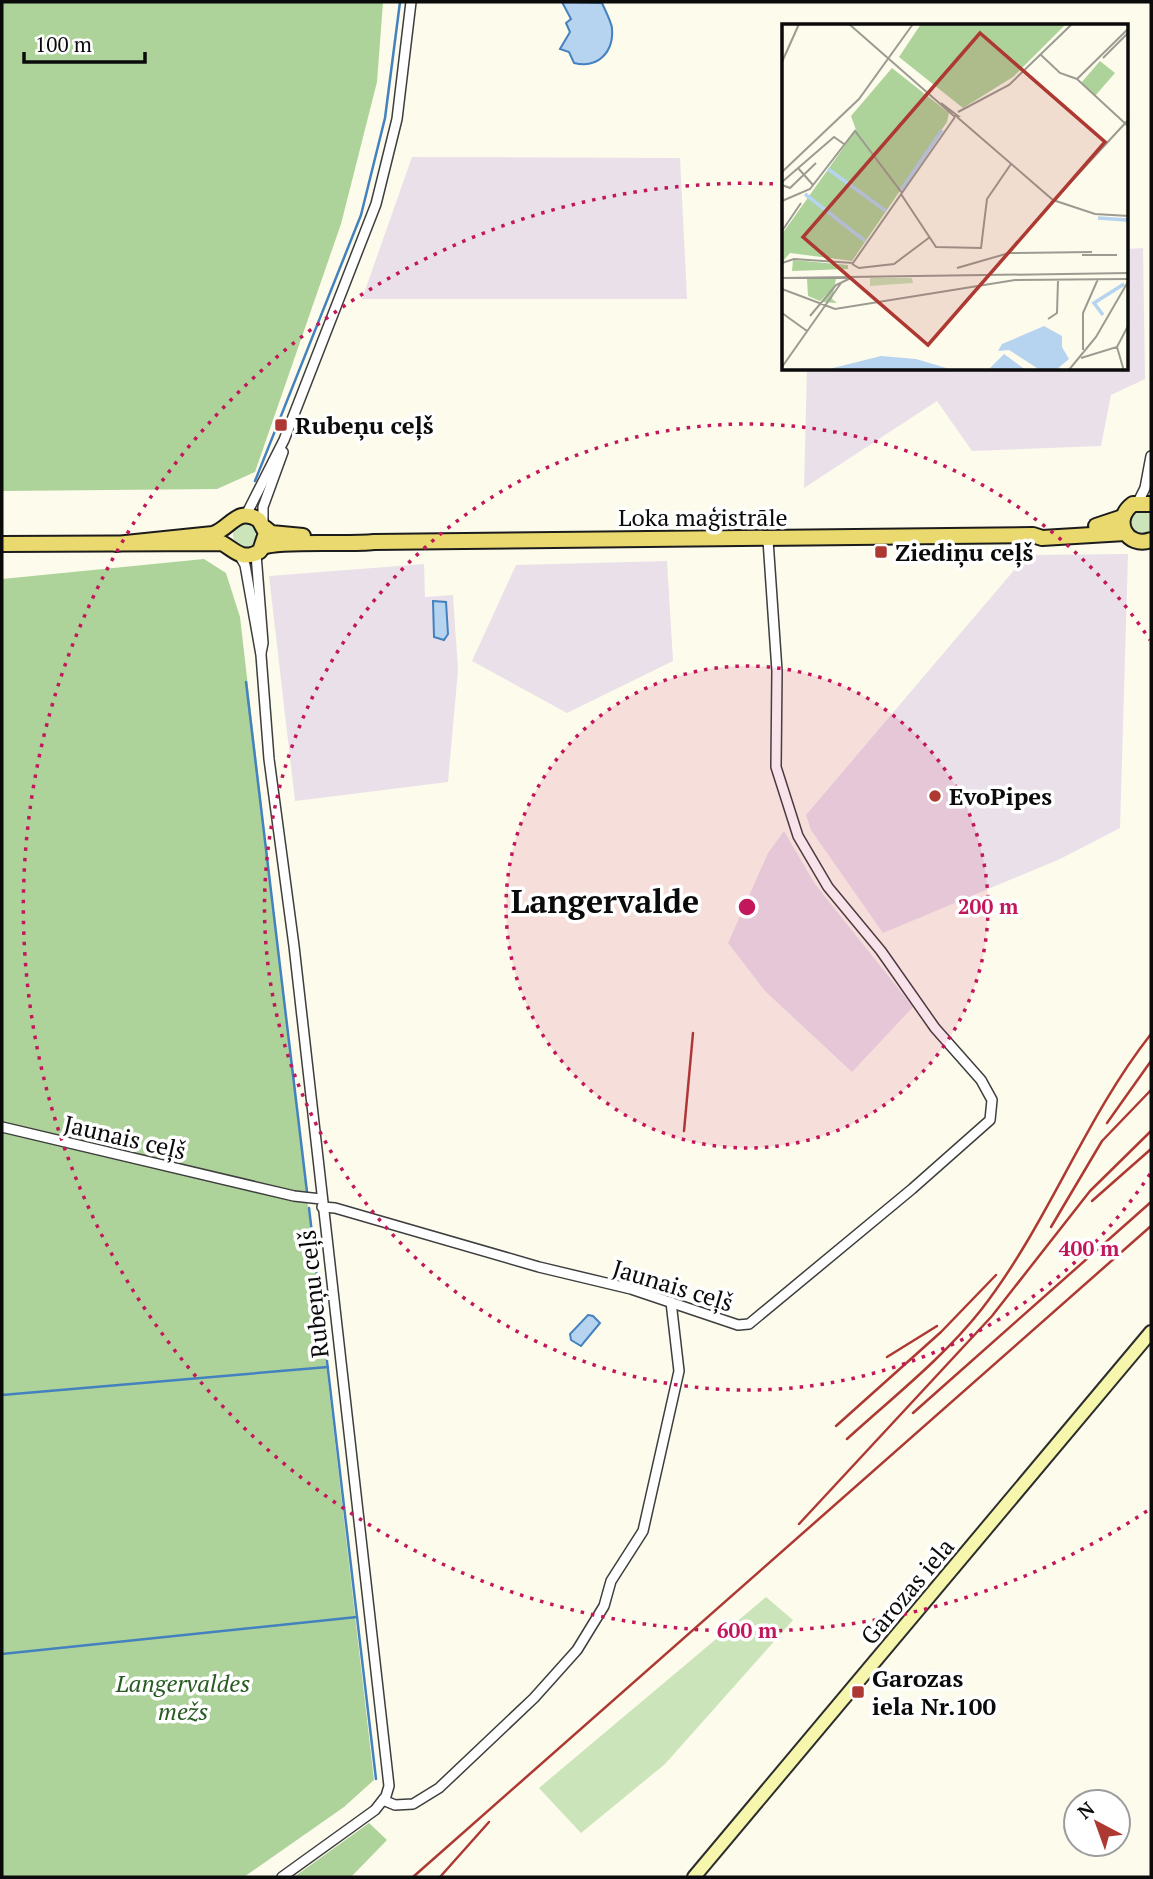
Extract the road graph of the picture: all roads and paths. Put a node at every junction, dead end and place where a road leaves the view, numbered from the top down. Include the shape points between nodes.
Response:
1 (411, 2) edge
2 (284, 440) junction
3 (1151, 456) edge
4 (1144, 503) edge
5 (246, 515) junction
6 (1123, 517) junction
7 (264, 526) junction
8 (226, 528) junction
9 (1125, 533) junction
10 (1033, 536) junction
11 (768, 540) junction
12 (1151, 540) edge
13 (374, 542) junction
14 (2, 544) edge
15 (116, 544) junction
16 (228, 546) junction
17 (260, 550) junction
18 (240, 556) junction
19 (261, 655) junction
20 (2, 1127) edge
21 (322, 1203) junction
22 (671, 1302) junction
23 (1151, 1332) edge
24 (383, 1800) junction
25 (282, 1877) edge
26 (694, 1877) edge

1 - 2 street via 399,107 383,182
2 - 5 street
2 - 7 street via 263,507
3 - 4 street
4 - 6 main road, Loka maģistrāle via 1128,508
5 - 7 main road, Loka maģistrāle
5 - 8 main road
6 - 9 main road
6 - 10 main road, Loka maģistrāle via 1109,524
7 - 13 main road, Loka maģistrāle via 271,533
7 - 17 main road
8 - 15 main road via 213,534
8 - 16 main road
9 - 10 main road, Loka maģistrāle
9 - 12 main road, Loka maģistrāle via 1137,542
10 - 11 main road, Loka maģistrāle
11 - 13 main road, Loka maģistrāle
11 - 22 street, Jaunais ceļš via 777,671 776,767 798,836 828,887 881,951 935,1028 981,1080 992,1100 990,1120 749,1324 738,1325
13 - 17 main road, Loka maģistrāle via 276,543
14 - 15 main road
15 - 16 main road
16 - 18 main road
17 - 18 main road, Loka maģistrāle
17 - 19 street, Rubeņu ceļš
18 - 19 street, Rubeņu ceļš
19 - 21 street, Rubeņu ceļš via 269,759
20 - 21 street, Jaunais ceļš
21 - 22 street, Jaunais ceļš
21 - 24 street, Rubeņu ceļš via 388,1771 389,1786
22 - 24 street via 679,1371 643,1531 616,1571 604,1606 577,1650 534,1698 439,1788 413,1804
23 - 26 main road, Garozas iela
24 - 25 street

